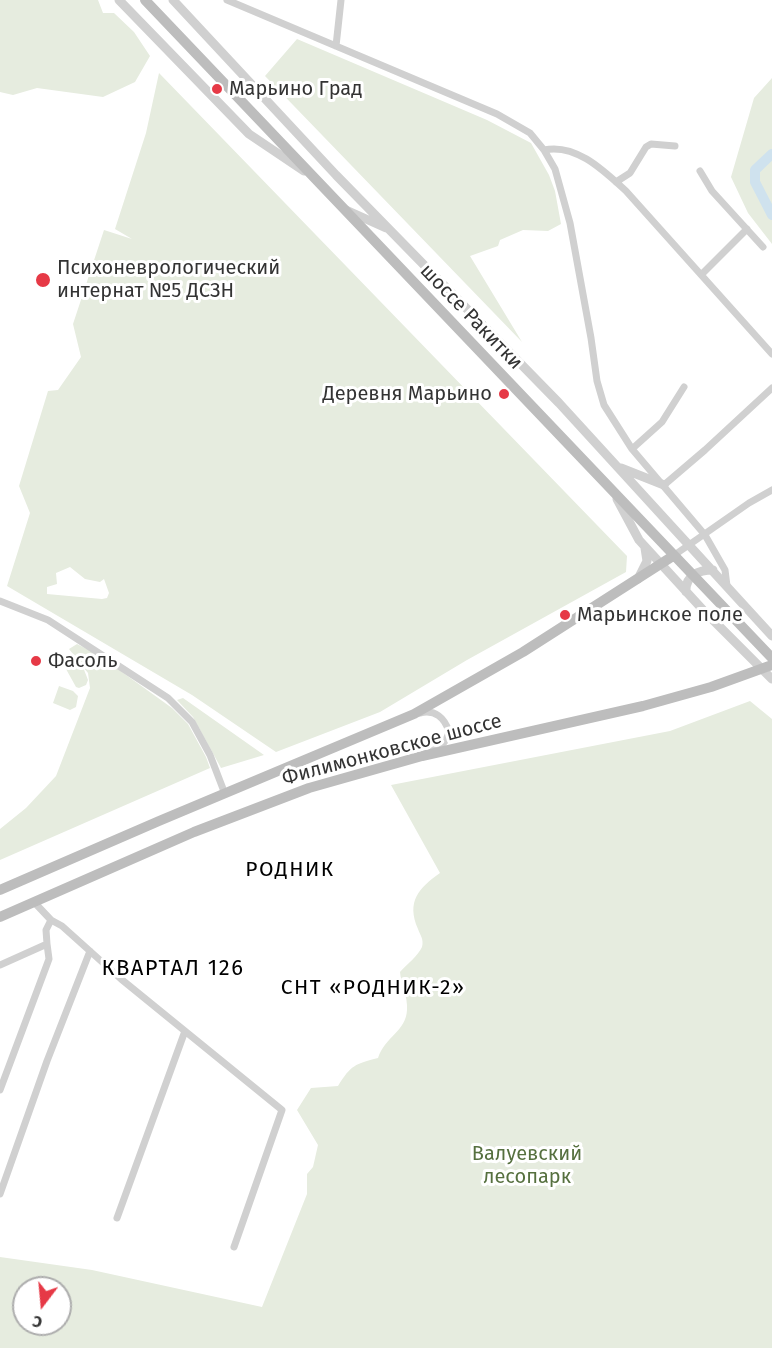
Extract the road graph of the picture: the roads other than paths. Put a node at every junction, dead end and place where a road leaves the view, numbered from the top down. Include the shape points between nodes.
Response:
1 (119, 0) edge
2 (145, 0) edge
3 (173, 0) edge
4 (227, 0) edge
5 (341, 0) edge
6 (336, 46) junction
7 (675, 146) dead end
8 (544, 150) junction
9 (700, 171) dead end
10 (313, 177) junction
11 (616, 182) junction
12 (344, 209) junction
13 (747, 229) junction
14 (391, 230) junction
15 (763, 247) dead end
16 (702, 274) junction
17 (772, 354) edge
18 (684, 387) dead end
19 (772, 388) edge
20 (632, 449) junction
21 (619, 467) junction
22 (664, 485) junction
23 (772, 490) edge
24 (613, 492) junction
25 (705, 535) junction
26 (689, 545) junction
27 (645, 548) junction
28 (674, 556) junction
29 (660, 564) junction
30 (713, 570) junction
31 (692, 575) junction
32 (637, 579) junction
33 (727, 586) junction
34 (686, 592) junction
35 (0, 601) edge
36 (772, 636) edge
37 (772, 658) edge
38 (767, 667) edge
39 (772, 679) edge
40 (414, 714) junction
41 (422, 756) junction
42 (225, 794) junction
43 (0, 890) edge
44 (34, 902) junction
45 (0, 917) edge
46 (51, 920) junction
47 (47, 944) junction
48 (90, 951) junction
49 (0, 965) edge
50 (185, 1031) junction
51 (0, 1090) edge
52 (0, 1194) edge
53 (117, 1218) dead end
54 (234, 1247) dead end

1 - 10 street via 249,134
2 - 10 main road, шоссе Ракитки
3 - 14 street
4 - 6 street
5 - 6 street
6 - 8 street via 497,114 530,133
7 - 11 street via 646,147 630,173
8 - 11 street via 564,149 580,156
8 - 20 street via 555,169 570,223 600,393
9 - 13 street via 712,191
10 - 12 main road, шоссе Ракитки
11 - 16 street
12 - 14 street
12 - 24 main road, шоссе Ракитки
13 - 15 street
13 - 16 street
14 - 21 street
16 - 17 street
18 - 20 street via 662,422
19 - 22 street
20 - 22 street
21 - 22 street
21 - 26 street
22 - 25 street
23 - 25 street, Филимонковское шоссе
24 - 27 street
24 - 28 main road, шоссе Ракитки
25 - 26 street, Филимонковское шоссе
25 - 33 street via 725,570
26 - 28 street, Филимонковское шоссе
26 - 30 street
27 - 29 street
27 - 32 street via 647,561
28 - 29 main road, Филимонковское шоссе
28 - 31 main road, шоссе Ракитки
29 - 32 main road, Филимонковское шоссе
29 - 34 street
30 - 31 street
30 - 33 street
31 - 34 street
31 - 37 main road, шоссе Ракитки
32 - 40 main road, Филимонковское шоссе via 524,652
33 - 36 street
34 - 38 street
35 - 42 street via 48,620 168,698 192,722
38 - 39 street
38 - 41 main road, Филимонковское шоссе via 643,706
40 - 41 street via 433,712 441,717 449,732 442,745
40 - 42 main road, Филимонковское шоссе
41 - 44 main road, Филимонковское шоссе via 309,788 194,832
42 - 43 main road, Филимонковское шоссе
44 - 45 main road, Филимонковское шоссе
44 - 46 street
46 - 47 street via 46,930
46 - 48 street
47 - 49 street
47 - 51 street via 49,959
48 - 50 street
48 - 52 street
50 - 53 street
50 - 54 street via 282,1110

